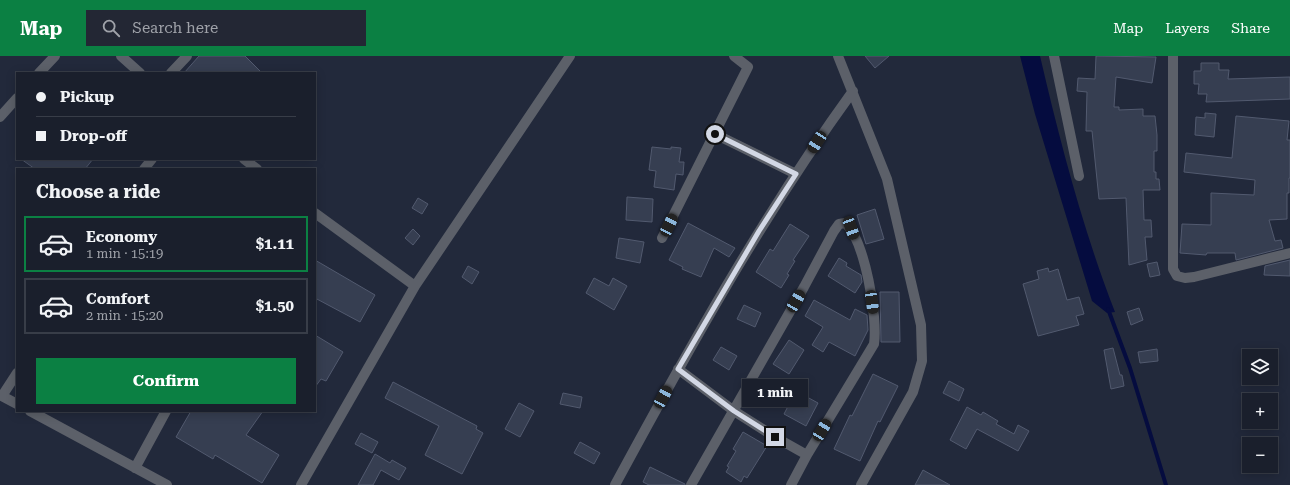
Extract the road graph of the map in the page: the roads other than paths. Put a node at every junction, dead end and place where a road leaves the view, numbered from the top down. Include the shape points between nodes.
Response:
1 (54, 56) edge
2 (121, 56) edge
3 (187, 56) edge
4 (570, 56) edge
5 (734, 56) edge
6 (838, 56) edge
7 (1054, 56) edge
8 (1173, 56) edge
9 (40, 72) edge
10 (139, 72) edge
11 (172, 72) edge
12 (853, 91) junction
13 (16, 99) edge
14 (0, 117) edge
15 (715, 134) junction
16 (151, 160) edge
17 (245, 160) edge
18 (145, 168) edge
19 (256, 168) edge
20 (796, 174) junction
21 (1079, 176) dead end
22 (316, 214) edge
23 (662, 238) dead end
24 (1290, 253) edge
25 (415, 286) junction
26 (678, 369) junction
27 (16, 374) edge
28 (1, 396) edge
29 (16, 404) edge
30 (734, 411) junction
31 (32, 412) edge
32 (165, 412) edge
33 (807, 455) junction
34 (135, 468) junction
35 (167, 485) edge
36 (301, 485) edge
37 (615, 485) edge
38 (691, 485) edge
39 (791, 485) edge
40 (861, 485) edge

1 - 9 street
2 - 10 street
3 - 11 street
4 - 25 street
5 - 15 street via 748,68
6 - 12 street
7 - 21 street
8 - 24 street via 1173,269 1177,276 1194,277
12 - 20 street
12 - 40 street via 887,179 921,325 922,361 913,392
13 - 14 street
15 - 20 street
15 - 23 street
16 - 18 street
17 - 19 street
20 - 26 street via 759,231
22 - 25 street
25 - 36 street
26 - 30 street
26 - 37 street
27 - 28 street
28 - 29 street
30 - 33 street
30 - 33 street via 834,231 839,224 845,223 851,228 868,272 876,332 874,344
30 - 38 street
31 - 34 street
32 - 34 street
33 - 39 street
34 - 35 street

